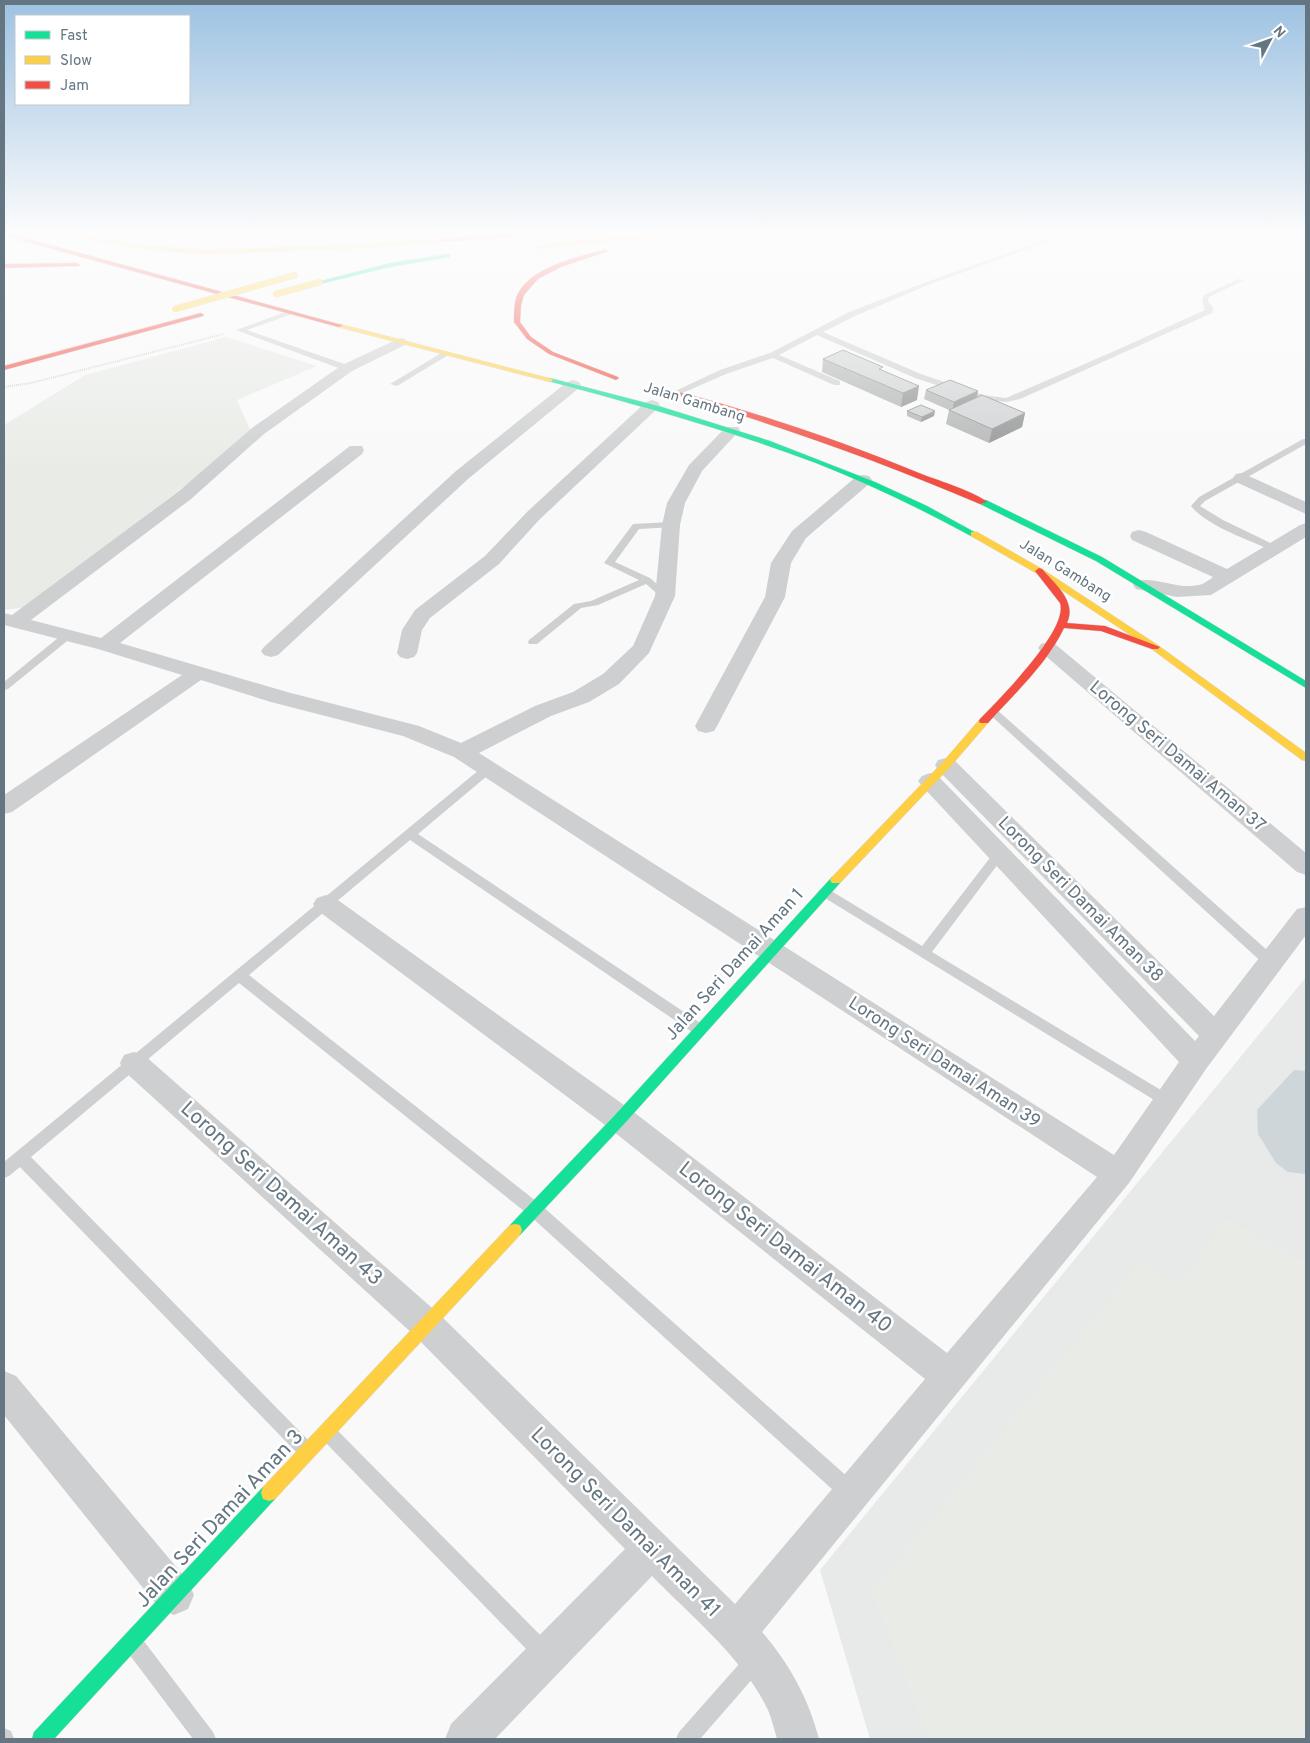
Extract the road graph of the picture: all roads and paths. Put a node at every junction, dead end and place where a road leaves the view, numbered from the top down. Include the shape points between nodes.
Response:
1 (204, 313) edge
2 (290, 313) edge
3 (292, 313) edge
4 (518, 313) edge
5 (854, 313) edge
6 (1205, 313) edge
7 (99, 330) dead end
8 (240, 330) junction
9 (817, 332) junction
10 (400, 342) junction
11 (446, 354) junction
12 (772, 354) junction
13 (4, 357) edge
14 (540, 359) dead end
15 (4, 368) edge
16 (347, 368) junction
17 (837, 383) edge
18 (394, 384) dead end
19 (573, 385) junction
20 (4, 388) edge
21 (675, 393) junction
22 (655, 397) junction
23 (732, 430) junction
24 (1306, 441) edge
25 (356, 450) dead end
26 (1242, 478) junction
27 (863, 480) junction
28 (1306, 509) edge
29 (671, 525) junction
30 (1306, 529) edge
31 (1139, 536) dead end
32 (1276, 548) junction
33 (1039, 571) junction
34 (1228, 577) junction
35 (647, 580) junction
36 (1143, 585) junction
37 (1204, 591) junction
38 (665, 596) junction
39 (1203, 620) junction
40 (10, 621) edge
41 (1063, 625) junction
42 (68, 635) junction
43 (533, 642) dead end
44 (105, 645) junction
45 (1048, 648) junction
46 (1156, 648) junction
47 (271, 651) dead end
48 (407, 653) dead end
49 (198, 673) junction
50 (1306, 685) edge
51 (4, 687) edge
52 (992, 711) junction
53 (706, 726) dead end
54 (462, 752) junction
55 (1306, 758) edge
56 (489, 768) junction
57 (938, 773) junction
58 (4, 806) edge
59 (410, 834) junction
60 (1000, 853) junction
61 (1306, 866) edge
62 (824, 892) junction
63 (326, 904) junction
64 (1306, 916) edge
65 (770, 952) junction
66 (924, 953) junction
67 (1271, 962) junction
68 (240, 976) junction
69 (700, 1030) junction
70 (1205, 1048) junction
71 (134, 1063) junction
72 (1169, 1102) junction
73 (620, 1119) junction
74 (21, 1157) junction
75 (4, 1172) edge
76 (1118, 1174) junction
77 (534, 1210) junction
78 (427, 1325) junction
79 (950, 1377) junction
80 (4, 1388) edge
81 (326, 1432) junction
82 (308, 1451) junction
83 (851, 1493) junction
84 (651, 1550) junction
85 (174, 1595) junction
86 (131, 1642) junction
87 (747, 1645) junction
88 (547, 1656) junction
89 (41, 1739) edge
90 (206, 1739) edge
91 (466, 1739) edge
92 (686, 1739) edge
93 (798, 1739) edge

1 - 15 main road
2 - 8 lane
3 - 10 main road, Jalan Gambang
4 - 14 main road via 517,322 529,338 551,353 620,379
5 - 9 lane
6 - 9 lane via 1006,400 982,397 927,379
7 - 13 main road
8 - 16 lane
8 - 20 path
9 - 12 lane
10 - 11 main road, Jalan Gambang
10 - 16 street
11 - 18 lane
11 - 19 main road, Jalan Gambang
12 - 17 lane
12 - 21 lane
16 - 40 street via 258,432 185,495
19 - 22 main road, Jalan Gambang
19 - 47 street via 462,475
21 - 22 main road, Jalan Gambang
21 - 36 main road, Jalan Gambang via 781,425 930,479 998,508
22 - 23 main road, Jalan Gambang
22 - 48 street via 492,560 422,614 412,630
23 - 27 main road, Jalan Gambang
23 - 29 street via 696,469 676,503
24 - 26 lane
25 - 44 street
26 - 28 street
26 - 32 lane via 1202,500 1197,509
27 - 33 main road, Jalan Gambang via 949,520
27 - 53 street via 799,536 781,563 776,597
29 - 35 lane via 636,526 609,564
29 - 38 street
30 - 32 street
31 - 34 street
32 - 34 street
33 - 41 main road via 1066,609
33 - 46 main road, Jalan Gambang
34 - 37 street
35 - 38 lane
35 - 43 lane via 594,603 578,606
36 - 37 street via 1178,591
36 - 39 main road, Jalan Gambang
37 - 39 street
38 - 54 street via 642,649 611,679 581,697 543,711
39 - 50 main road, Jalan Gambang
40 - 42 street, Lorong Seri Damai Aman 39
41 - 45 main road, Jalan Seri Damai Aman 1
41 - 46 main road via 1102,628
42 - 44 street, Lorong Seri Damai Aman 39
42 - 51 lane
44 - 49 street, Lorong Seri Damai Aman 39
45 - 52 main road, Jalan Seri Damai Aman 1
45 - 61 street, Lorong Seri Damai Aman 37
46 - 55 main road, Jalan Gambang
49 - 54 street, Lorong Seri Damai Aman 39 via 279,698 411,731
49 - 58 street
52 - 57 main road, Jalan Seri Damai Aman 1
52 - 67 lane
54 - 56 street, Lorong Seri Damai Aman 39
56 - 59 lane
56 - 65 street, Lorong Seri Damai Aman 39
57 - 60 street
57 - 62 main road, Jalan Seri Damai Aman 1
57 - 70 street, Lorong Seri Damai Aman 38
59 - 63 lane
59 - 69 lane
60 - 66 lane
60 - 70 street
62 - 65 main road, Jalan Seri Damai Aman 1
62 - 66 lane
63 - 68 lane
63 - 73 street, Lorong Seri Damai Aman 40
64 - 67 street
65 - 69 main road, Jalan Seri Damai Aman 1
65 - 76 street, Lorong Seri Damai Aman 39
66 - 72 lane
67 - 70 street
68 - 71 lane
68 - 77 lane
69 - 73 main road, Jalan Seri Damai Aman 1
70 - 72 street
71 - 74 lane
71 - 78 street, Lorong Seri Damai Aman 43
72 - 76 street
73 - 77 main road, Jalan Seri Damai Aman 1
73 - 79 street, Lorong Seri Damai Aman 40
74 - 75 lane
74 - 82 lane
76 - 79 street
77 - 78 main road, Jalan Seri Damai Aman 1
77 - 83 lane
78 - 81 main road, Jalan Seri Damai Aman 3
78 - 84 street, Lorong Seri Damai Aman 41
79 - 83 street
80 - 85 street
81 - 82 main road, Jalan Seri Damai Aman 3
81 - 88 lane
82 - 85 main road, Jalan Seri Damai Aman 3
83 - 87 street
84 - 87 street, Lorong Seri Damai Aman 41
84 - 88 street
85 - 86 main road, Jalan Seri Damai Aman 3
86 - 89 main road, Jalan Seri Damai Aman 3
86 - 90 lane
87 - 92 lane
87 - 93 street, Lorong Seri Damai Aman 41 via 779,1686
88 - 91 street

